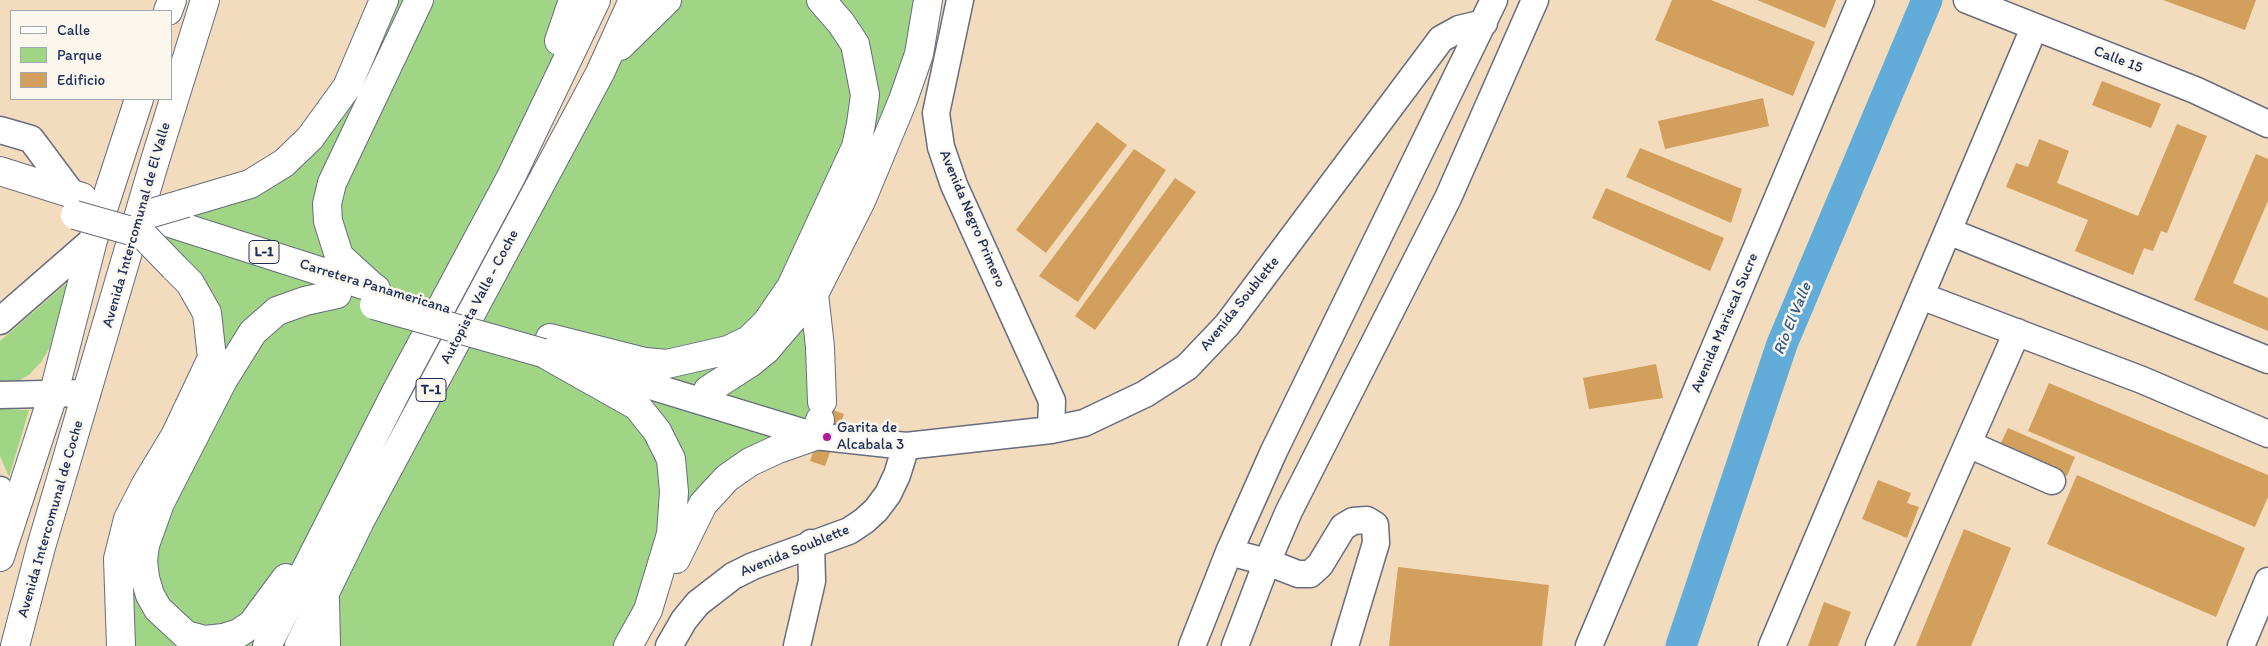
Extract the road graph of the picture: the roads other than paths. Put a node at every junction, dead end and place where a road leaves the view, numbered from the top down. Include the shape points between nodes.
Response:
1 (205, 0) edge
2 (384, 0) edge
3 (419, 0) edge
4 (573, 0) edge
5 (596, 0) edge
6 (633, 0) edge
7 (667, 0) edge
8 (821, 0) edge
9 (928, 0) edge
10 (960, 0) edge
11 (1534, 0) edge
12 (1861, 0) edge
13 (1967, 0) edge
14 (1489, 12) edge
15 (2034, 28) junction
16 (600, 73) junction
17 (174, 89) edge
18 (139, 100) edge
19 (171, 100) edge
20 (2268, 124) edge
21 (0, 130) edge
22 (0, 171) edge
23 (510, 177) junction
24 (0, 191) edge
25 (74, 204) junction
26 (144, 225) junction
27 (1948, 231) junction
28 (93, 240) junction
29 (337, 294) junction
30 (814, 294) junction
31 (376, 295) junction
32 (1921, 296) junction
33 (0, 321) edge
34 (2017, 332) junction
35 (546, 346) junction
36 (2268, 360) edge
37 (708, 390) junction
38 (54, 392) junction
39 (87, 393) junction
40 (0, 395) edge
41 (819, 419) junction
42 (1051, 430) junction
43 (2268, 434) edge
44 (1968, 444) junction
45 (906, 446) junction
46 (2052, 481) dead end
47 (0, 490) edge
48 (329, 521) junction
49 (812, 543) junction
50 (2, 552) edge
51 (1229, 552) junction
52 (1267, 562) junction
53 (2268, 581) edge
54 (325, 596) junction
55 (14, 646) edge
56 (121, 646) edge
57 (267, 646) edge
58 (299, 646) edge
59 (326, 646) edge
60 (628, 646) edge
61 (635, 646) edge
62 (669, 646) edge
63 (797, 646) edge
64 (1192, 646) edge
65 (1235, 646) edge
66 (1345, 646) edge
67 (1589, 646) edge
68 (1772, 646) edge
69 (1879, 646) edge
70 (2241, 646) edge

1 - 17 main road, Avenida Intercomunal de El Valle
2 - 26 main road, bridge via 347,86 310,138 284,163 250,184 186,203
3 - 31 main road via 332,183 327,204 328,221 338,256
4 - 23 main road
5 - 23 main road, Autopista Valle - Coche / T-1
6 - 16 main road, Autopista Valle - Coche / T-1
7 - 16 main road via 627,38
8 - 35 main road via 855,44 865,95 861,124 856,147 791,286 767,322 748,340 728,350 667,364
9 - 30 main road via 919,54 903,100 861,201
10 - 42 street, Avenida Negro Primero via 936,113 941,147 954,185 1052,401
11 - 52 street via 1448,198 1289,512
12 - 67 street, Avenida Mariscal Sucre
13 - 15 street, Calle 15
14 - 42 street, Avenida Soublette via 1441,39 1227,325 1187,367 1145,394 1084,423
14 - 51 street, Avenida Soublette via 1274,452
15 - 20 street, Calle 15 via 2195,90
15 - 27 street
16 - 54 main road, Autopista Valle - Coche / T-1 via 360,521
18 - 28 main road
19 - 39 main road, Avenida Intercomunal de El Valle
21 - 25 street via 31,139
22 - 25 main road, Carretera Panamericana / L-1
23 - 48 main road, Autopista Valle - Coche / T-1
24 - 25 main road, Carretera Panamericana / L-1
25 - 26 main road, Carretera Panamericana / L-1
26 - 29 main road, Carretera Panamericana / L-1
26 - 31 main road, Carretera Panamericana / L-1
26 - 56 main road, bridge via 174,267 190,283 207,313 212,358 175,436 128,519 118,559
27 - 32 street
27 - 36 street
28 - 33 street
28 - 38 main road
29 - 31 main road, Carretera Panamericana / L-1
29 - 48 main road via 277,311 252,332 223,380 160,503 145,545 143,562 150,595 158,609 186,635 205,640 239,633 252,624
30 - 37 main road via 766,350
30 - 41 main road via 820,347
31 - 35 main road, Carretera Panamericana / L-1
32 - 34 street
32 - 68 street
34 - 43 street via 2142,380
34 - 44 street
35 - 37 street, L-1
35 - 41 street, L-1
35 - 60 main road via 637,406 657,432 671,459 674,492 671,534 648,610
37 - 41 street, L-1
38 - 39 street
38 - 40 street
38 - 50 main road
39 - 55 main road, Avenida Intercomunal de Coche
41 - 45 street, Avenida Soublette via 880,443
41 - 61 main road via 778,449 732,474 703,504
42 - 45 street, Avenida Soublette
44 - 46 street
44 - 69 street
45 - 49 street, Avenida Soublette via 897,475 876,510 849,531
47 - 50 street
48 - 57 main road, Autopista Valle - Coche / T-1
49 - 62 street, Avenida Soublette via 733,576 698,603
49 - 63 street via 812,581
51 - 52 street
51 - 64 street, Avenida Soublette
52 - 65 street
52 - 66 street via 1298,574 1310,574 1320,566 1343,527 1353,521 1367,520 1375,525 1376,544
53 - 70 street
54 - 58 main road, Autopista Valle - Coche / T-1
54 - 59 main road

